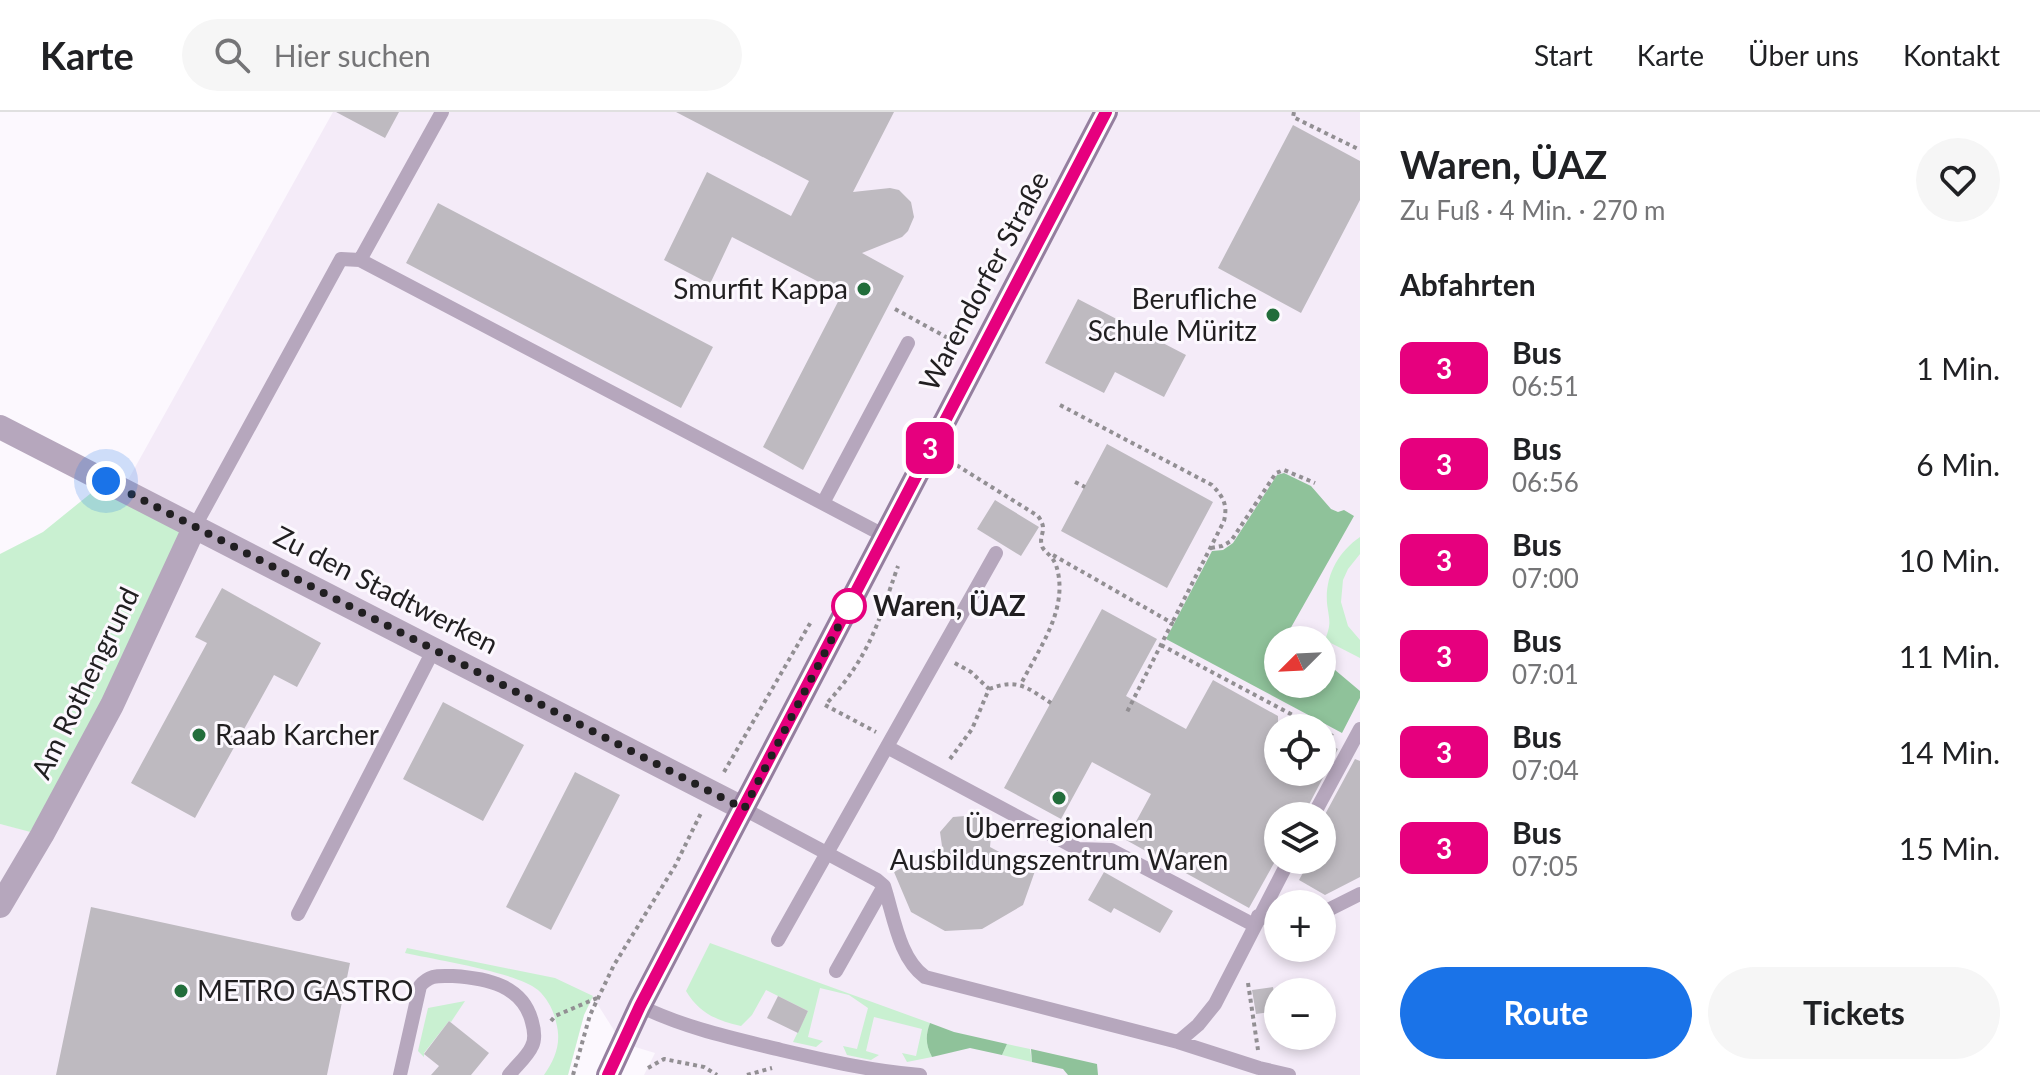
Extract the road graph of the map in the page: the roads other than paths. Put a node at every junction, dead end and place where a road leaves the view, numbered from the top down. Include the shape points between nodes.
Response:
1 (442, 112) edge
2 (1106, 112) edge
3 (360, 260) junction
4 (908, 343) dead end
5 (0, 427) edge
6 (823, 503) junction
7 (195, 526) junction
8 (885, 536) junction
9 (996, 553) dead end
10 (434, 649) junction
11 (1360, 729) edge
12 (889, 743) junction
13 (1321, 802) edge
14 (744, 809) junction
15 (827, 852) junction
16 (1281, 874) edge
17 (884, 886) junction
18 (1360, 894) edge
19 (0, 906) edge
20 (1336, 906) edge
21 (298, 914) dead end
22 (1256, 921) junction
23 (1264, 921) edge
24 (778, 940) dead end
25 (836, 971) dead end
26 (640, 1006) junction
27 (1178, 1042) junction
28 (400, 1075) edge
29 (509, 1075) edge
30 (608, 1075) edge
31 (920, 1075) edge
32 (1289, 1075) edge

1 - 3 lane
2 - 8 main road, Warendorfer Straße
3 - 6 lane
3 - 7 lane via 341,259
4 - 6 lane
5 - 7 street, Zu den Stadtwerken
6 - 8 lane
7 - 10 street, Zu den Stadtwerken
7 - 19 street, Am Rothengrund via 112,705
8 - 14 main road, Warendorfer Straße
9 - 12 lane
10 - 14 street, Zu den Stadtwerken
10 - 21 lane
11 - 13 lane
12 - 15 lane
12 - 22 lane via 1078,849 1111,850
14 - 15 lane
14 - 26 main road, Warendorfer Straße
15 - 17 lane
15 - 24 lane
16 - 22 lane
17 - 25 lane
17 - 27 lane via 906,957 925,977
18 - 20 lane
22 - 23 lane
22 - 27 lane via 1215,1004
26 - 30 main road, Warendorfer Straße
26 - 31 lane via 734,1039 869,1070
27 - 32 lane
28 - 29 lane via 420,986 435,975 495,981 517,996 535,1031 533,1046

